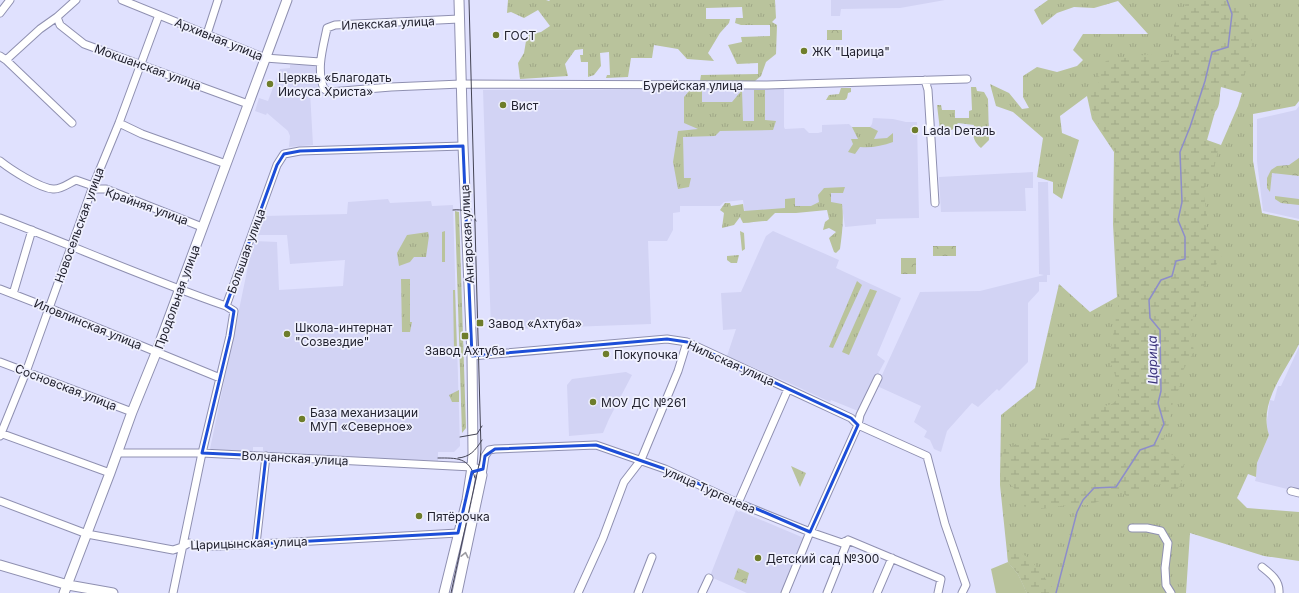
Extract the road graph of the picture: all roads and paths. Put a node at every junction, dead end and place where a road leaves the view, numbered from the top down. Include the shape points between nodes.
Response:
1 (10, 0) edge
2 (76, 0) edge
3 (122, 0) edge
4 (218, 0) edge
5 (287, 0) edge
6 (459, 0) edge
7 (0, 13) edge
8 (159, 15) junction
9 (57, 17) junction
10 (459, 19) junction
11 (207, 34) junction
12 (0, 56) edge
13 (265, 58) junction
14 (6, 60) junction
15 (320, 62) junction
16 (140, 65) junction
17 (967, 79) dead end
18 (925, 80) junction
19 (461, 84) junction
20 (248, 104) junction
21 (119, 123) junction
22 (72, 124) dead end
23 (463, 146) junction
24 (0, 161) edge
25 (226, 164) junction
26 (93, 186) junction
27 (935, 203) dead end
28 (0, 218) edge
29 (202, 227) junction
30 (32, 230) junction
31 (72, 245) junction
32 (0, 289) edge
33 (179, 290) junction
34 (12, 294) junction
35 (226, 306) junction
36 (49, 308) junction
37 (687, 342) junction
38 (156, 353) junction
39 (472, 356) junction
40 (0, 362) edge
41 (26, 372) junction
42 (220, 378) junction
43 (878, 378) dead end
44 (788, 389) junction
45 (132, 412) junction
46 (858, 425) junction
47 (0, 434) edge
48 (117, 452) junction
49 (202, 453) junction
50 (266, 456) junction
51 (641, 460) junction
52 (479, 470) junction
53 (110, 473) junction
54 (1291, 491) dead end
55 (1299, 493) edge
56 (0, 501) edge
57 (738, 503) junction
58 (1132, 528) dead end
59 (810, 532) junction
60 (458, 533) junction
61 (87, 534) junction
62 (848, 540) junction
63 (256, 544) junction
64 (182, 547) junction
65 (652, 557) dead end
66 (892, 558) junction
67 (0, 565) edge
68 (1262, 567) dead end
69 (709, 578) dead end
70 (66, 589) edge
71 (113, 593) edge
72 (173, 593) edge
73 (444, 593) edge
74 (457, 593) edge
75 (578, 593) edge
76 (638, 593) edge
77 (702, 593) edge
78 (785, 593) edge
79 (827, 593) edge
80 (877, 593) edge
81 (938, 593) edge
82 (962, 593) edge
83 (1171, 593) edge
84 (1279, 593) edge

1 - 7 street
2 - 9 street
3 - 8 street, Архивная улица
4 - 11 street
5 - 13 main road, Продольная улица
6 - 10 main road, Ангарская улица
8 - 11 street, Архивная улица
8 - 16 street, Новосельская улица
9 - 14 street
9 - 16 street, Мокшанская улица via 60,25 84,44
10 - 15 street, Илекская улица via 336,25 327,28
10 - 19 main road, Ангарская улица
11 - 13 street, Архивная улица
12 - 14 street
13 - 15 street, Архивная улица
13 - 20 main road, Продольная улица
14 - 22 street
15 - 19 street via 321,83 324,90 330,92
16 - 20 street, Мокшанская улица
16 - 21 street, Новосельская улица
17 - 18 street, Бурейская улица
18 - 19 street, Бурейская улица via 767,85
18 - 27 street via 928,90
19 - 23 main road, Ангарская улица
20 - 25 main road, Продольная улица
21 - 25 street via 142,134
21 - 26 street, Новосельская улица
23 - 35 street, Большая улица via 300,151 284,154 277,165
23 - 39 main road, Ангарская улица
24 - 26 street, Крайняя улица via 44,187 54,189 76,180
25 - 29 main road, Продольная улица
26 - 29 street, Крайняя улица
26 - 31 street, Новосельская улица
28 - 30 street
29 - 33 main road, Продольная улица
30 - 31 street
30 - 34 street
31 - 33 street
31 - 36 street, Новосельская улица
32 - 34 street, Иловлинская улица
33 - 35 street
33 - 38 main road, Продольная улица
34 - 36 street, Иловлинская улица
35 - 42 street, Большая улица via 234,311
36 - 38 street, Иловлинская улица
36 - 41 street, Новосельская улица
37 - 39 street, Нильская улица via 667,338
37 - 44 street, Нильская улица
37 - 51 street via 678,371
38 - 42 street, Иловлинская улица
38 - 45 main road, Продольная улица
39 - 52 main road, Ангарская улица via 473,436
40 - 41 street, Сосновская улица
41 - 45 street, Сосновская улица
41 - 47 street, Новосельская улица
42 - 49 street, Большая улица
43 - 46 street
44 - 46 street, Нильская улица via 851,418
44 - 57 street
45 - 48 main road, Продольная улица
46 - 59 street
46 - 82 street, Нильская улица via 927,456 945,524 966,585
47 - 53 street
48 - 49 street, Волчанская улица
48 - 53 main road, Продольная улица
49 - 50 street, Волчанская улица
49 - 64 street, Большая улица
50 - 52 street, Волчанская улица
50 - 63 street
51 - 52 street, улица Тургенева via 596,445 495,449 489,450
51 - 57 street, улица Тургенева
51 - 75 street via 624,482 603,538
52 - 60 main road, Ангарская улица
74 -> 52 main road, Ангарская улица
53 - 61 main road, Продольная улица
54 - 55 street
56 - 61 street, Царицынская улица
57 - 59 street, улица Тургенева
58 - 83 street via 1161,531 1168,543 1166,585
59 - 62 street, улица Тургенева via 842,543
59 - 78 street
60 - 63 street, Царицынская улица
60 - 73 main road, Ангарская улица
61 - 64 street, Царицынская улица via 173,550
61 - 70 main road, Продольная улица
62 - 66 street, улица Тургенева
62 - 79 street
63 - 64 street, Царицынская улица via 200,546 189,543
64 - 72 street, Большая улица
65 - 76 street
66 - 80 street
66 - 81 street, улица Тургенева via 941,579
67 - 70 main road
68 - 84 street via 1273,576 1280,587
69 - 77 street
70 - 71 main road

